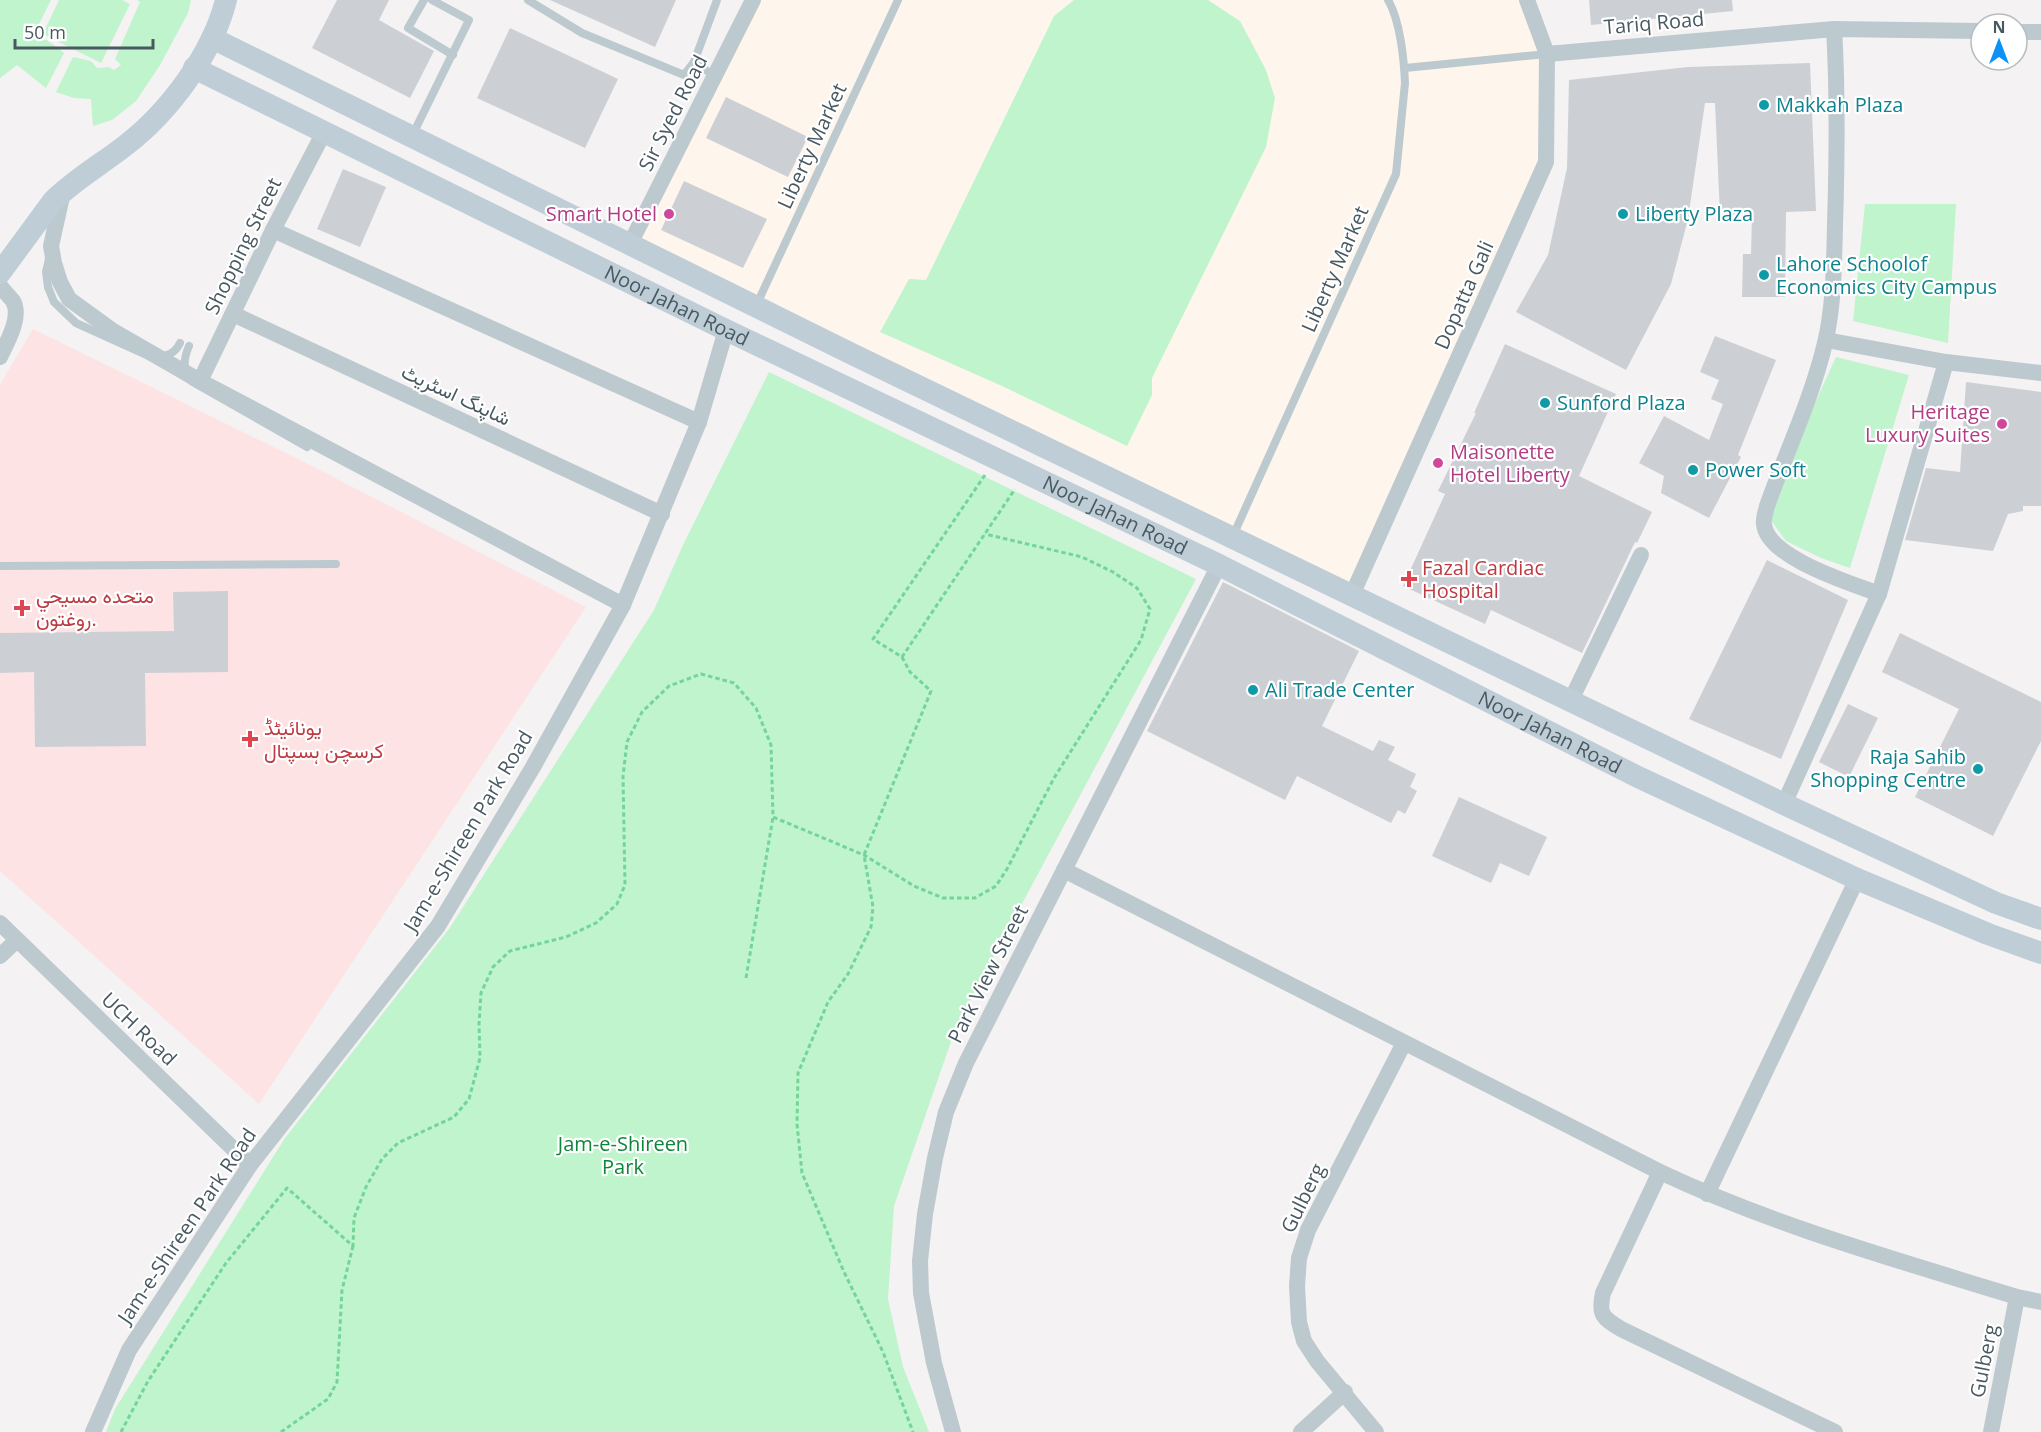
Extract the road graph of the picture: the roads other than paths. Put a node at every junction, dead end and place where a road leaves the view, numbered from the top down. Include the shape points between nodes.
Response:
1 (226, 0) edge
2 (424, 0) edge
3 (432, 0) edge
4 (528, 0) edge
5 (717, 0) edge
6 (753, 0) edge
7 (898, 0) edge
8 (1388, 0) edge
9 (1527, 0) edge
10 (1834, 29) junction
11 (1969, 31) edge
12 (212, 38) junction
13 (1547, 54) junction
14 (453, 55) junction
15 (694, 62) junction
16 (194, 68) junction
17 (1405, 68) junction
18 (716, 77) junction
19 (324, 132) junction
20 (412, 137) junction
21 (58, 196) junction
22 (273, 230) junction
23 (630, 244) junction
24 (51, 246) junction
25 (0, 273) edge
26 (0, 286) edge
27 (755, 306) junction
28 (232, 314) junction
29 (726, 330) junction
30 (1826, 340) junction
31 (180, 343) dead end
32 (189, 346) dead end
33 (0, 357) edge
34 (1946, 362) junction
35 (2041, 373) edge
36 (200, 381) junction
37 (699, 422) junction
38 (343, 457) junction
39 (662, 514) junction
40 (1232, 538) junction
41 (1641, 555) dead end
42 (336, 564) dead end
43 (1219, 565) junction
44 (0, 566) edge
45 (1879, 594) junction
46 (1352, 595) junction
47 (623, 605) junction
48 (1571, 700) junction
49 (1784, 804) junction
50 (1064, 870) junction
51 (1857, 879) junction
52 (2041, 919) edge
53 (0, 923) edge
54 (17, 940) junction
55 (2041, 953) edge
56 (0, 956) edge
57 (1404, 1043) junction
58 (250, 1166) junction
59 (1660, 1172) junction
60 (1707, 1194) junction
61 (2017, 1298) junction
62 (2041, 1302) edge
63 (1345, 1392) junction
64 (93, 1432) edge
65 (953, 1432) edge
66 (1301, 1432) edge
67 (1376, 1432) edge
68 (1834, 1432) edge
69 (1991, 1432) edge

1 - 12 street
2 - 14 lane via 408,28
3 - 14 lane via 469,20
4 - 15 lane via 582,33 684,75
5 - 15 lane
6 - 18 street, Sir Syed Road
7 - 27 lane, Liberty Market
8 - 17 lane, Liberty Market via 1394,9
9 - 13 street, Dopatta Gali
10 - 11 street, Tariq Road
10 - 13 street, Tariq Road
10 - 30 street via 1837,166 1834,272
12 - 16 street
12 - 20 street, Noor Jahan Road
13 - 17 lane
13 - 46 street, Dopatta Gali via 1546,162
14 - 20 lane
15 - 18 lane
16 - 19 street, Noor Jahan Road
16 - 21 street via 154,119
17 - 40 lane, Liberty Market via 1396,174
18 - 23 street, Sir Syed Road
19 - 22 street, Shopping Street
19 - 29 street, Noor Jahan Road
20 - 23 street, Noor Jahan Road
21 - 24 street
21 - 25 street
22 - 28 street, Shopping Street
22 - 37 street
23 - 27 street, Noor Jahan Road
24 - 31 lane, bridge via 46,272 48,287 54,302 76,323 159,358 169,355
24 - 36 street via 60,282 69,299 113,331
26 - 33 street via 14,303 16,314
27 - 40 street, Noor Jahan Road
28 - 36 street, Shopping Street
28 - 39 street, شاپنگ اسٹریٹ
29 - 37 street, Jam-e-Shireen Park Road
29 - 43 street, Noor Jahan Road
30 - 34 street
30 - 45 street via 1767,506 1764,526 1773,543 1799,562
32 - 38 lane, bridge via 184,361 191,381 308,447
34 - 35 street
34 - 45 street
36 - 38 street
37 - 39 street, Jam-e-Shireen Park Road
38 - 47 street
39 - 47 street, Jam-e-Shireen Park Road
40 - 46 street, Noor Jahan Road
41 - 48 street
42 - 44 lane
43 - 50 street, Park View Street
43 - 51 street, Noor Jahan Road via 1638,777
45 - 49 street
46 - 48 street, Noor Jahan Road
47 - 58 street, Jam-e-Shireen Park Road via 438,926
48 - 49 street, Noor Jahan Road
49 - 52 street, Noor Jahan Road via 1996,903
50 - 57 street
50 - 65 street, Park View Street via 966,1063 946,1112 934,1158 920,1261 921,1293 934,1363
51 - 55 street, Noor Jahan Road
51 - 60 street
53 - 54 street, UCH Road
54 - 56 street
54 - 58 street, UCH Road
57 - 59 street
57 - 63 street, Gulberg via 1308,1230 1299,1257 1299,1322 1304,1341
58 - 64 street, Jam-e-Shireen Park Road via 129,1350
59 - 60 street
59 - 68 street via 1603,1293 1600,1306 1604,1319
60 - 61 street via 1858,1249
61 - 62 street
61 - 69 street, Gulberg
63 - 66 street
63 - 67 street, Gulberg

